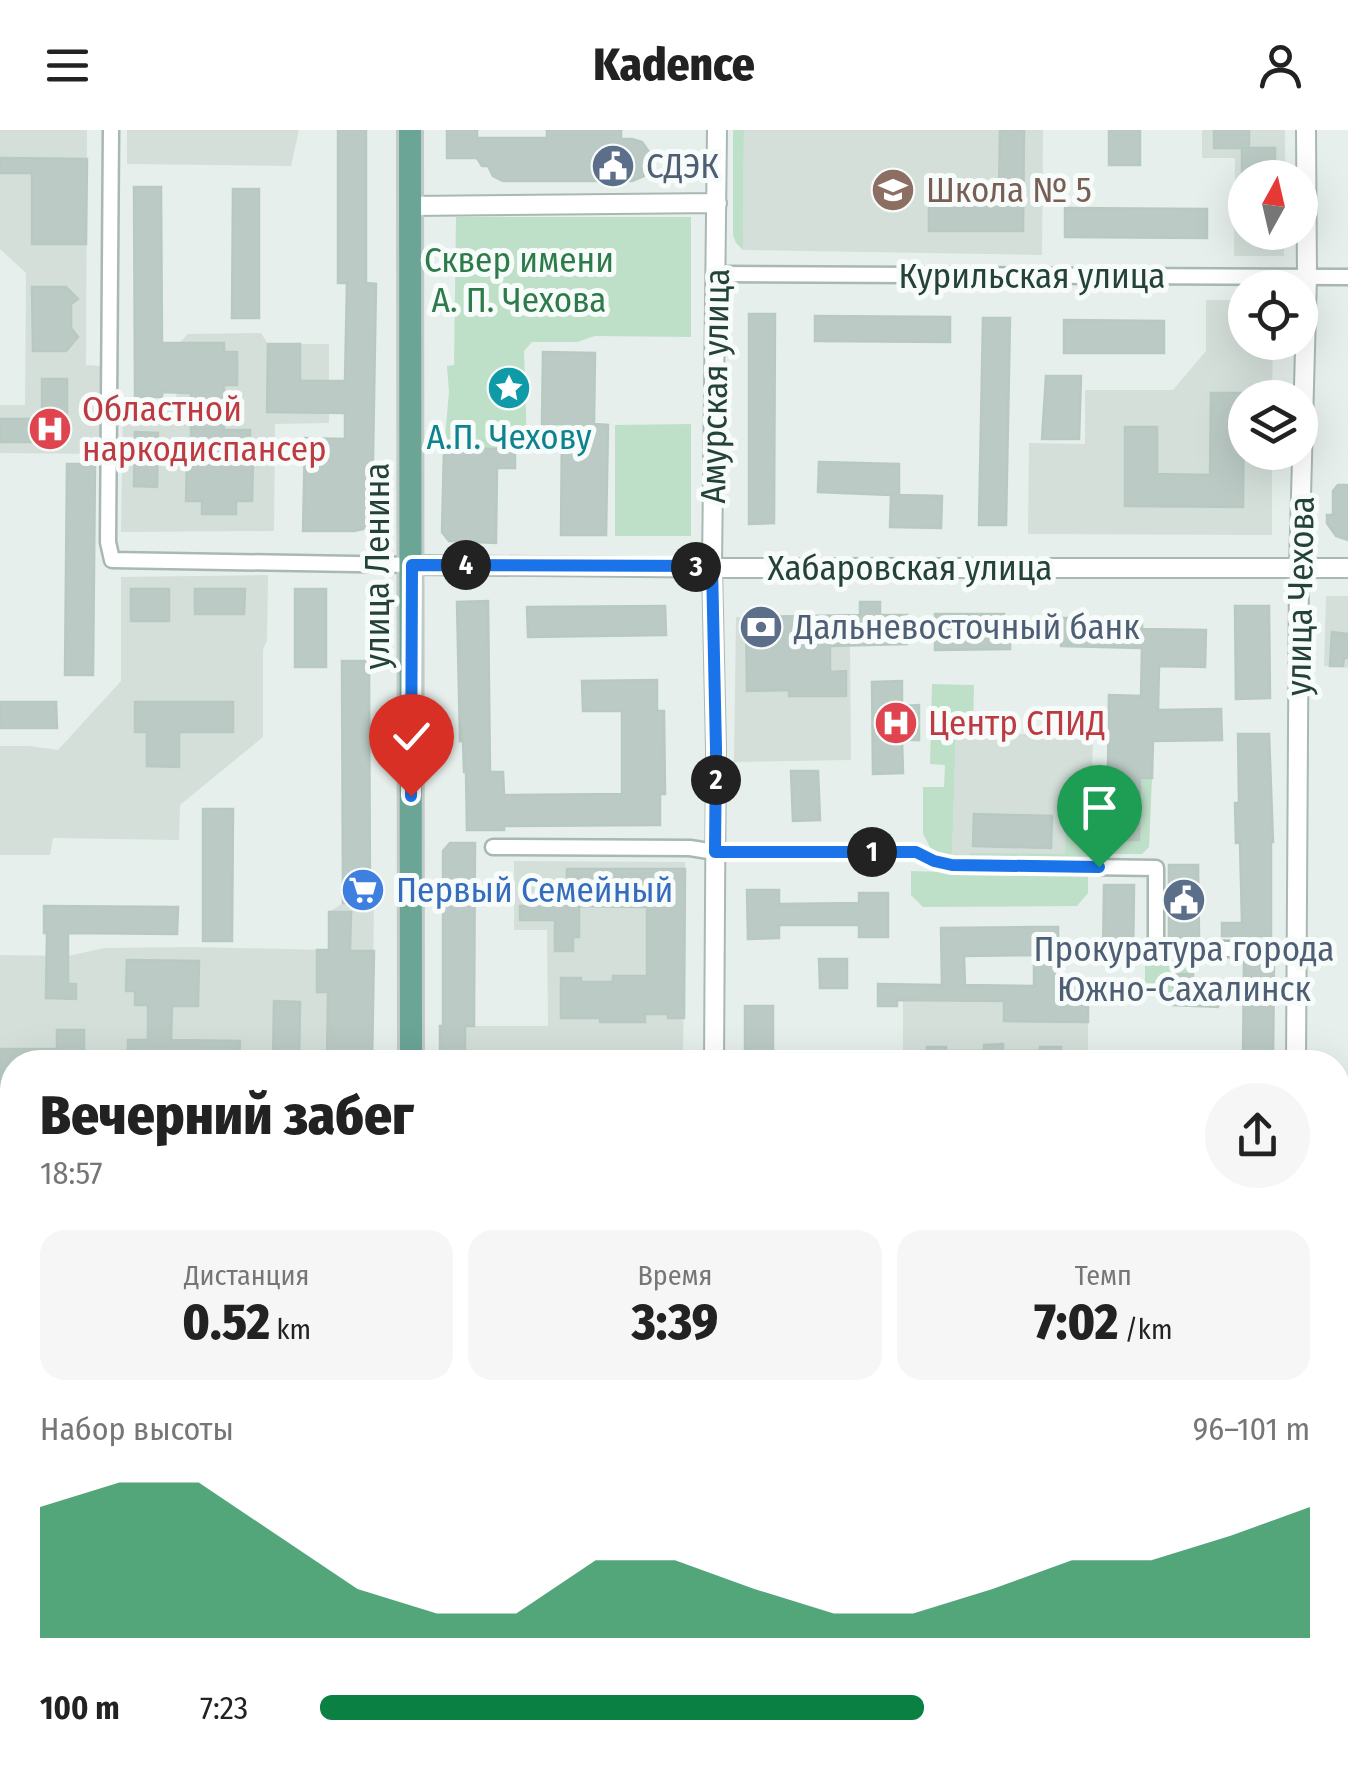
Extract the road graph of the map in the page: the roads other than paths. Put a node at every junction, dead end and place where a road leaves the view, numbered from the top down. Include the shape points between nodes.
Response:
1 (111, 130) edge
2 (410, 130) edge
3 (717, 130) edge
4 (1306, 130) edge
5 (717, 203) junction
6 (411, 206) junction
7 (1307, 270) edge
8 (716, 274) junction
9 (1228, 277) edge
10 (1318, 277) edge
11 (1348, 277) edge
12 (1305, 360) edge
13 (412, 565) junction
14 (712, 566) junction
15 (1299, 568) junction
16 (1348, 568) edge
17 (493, 847) dead end
18 (715, 852) junction
19 (1296, 951) junction
20 (411, 1050) edge
21 (714, 1050) edge
22 (1296, 1050) edge

1 - 13 street, Хабаровская улица via 112,560
2 - 6 main road, улица Ленина
3 - 5 street, Амурская улица
4 - 7 street, улица Чехова
5 - 6 street
5 - 8 street, Амурская улица
6 - 13 main road, улица Ленина
8 - 9 street, Курильская улица
8 - 14 street, Амурская улица
10 - 11 street, Курильская улица
12 - 15 street, улица Чехова
13 - 14 street, Хабаровская улица
13 - 20 main road, улица Ленина
14 - 15 street, Хабаровская улица
14 - 18 street, Амурская улица
15 - 16 street, Хабаровская улица
15 - 19 street, улица Чехова
17 - 18 street
18 - 19 street via 916,852 952,865 1156,868 1156,947
18 - 21 street, Амурская улица
19 - 22 street, улица Чехова

